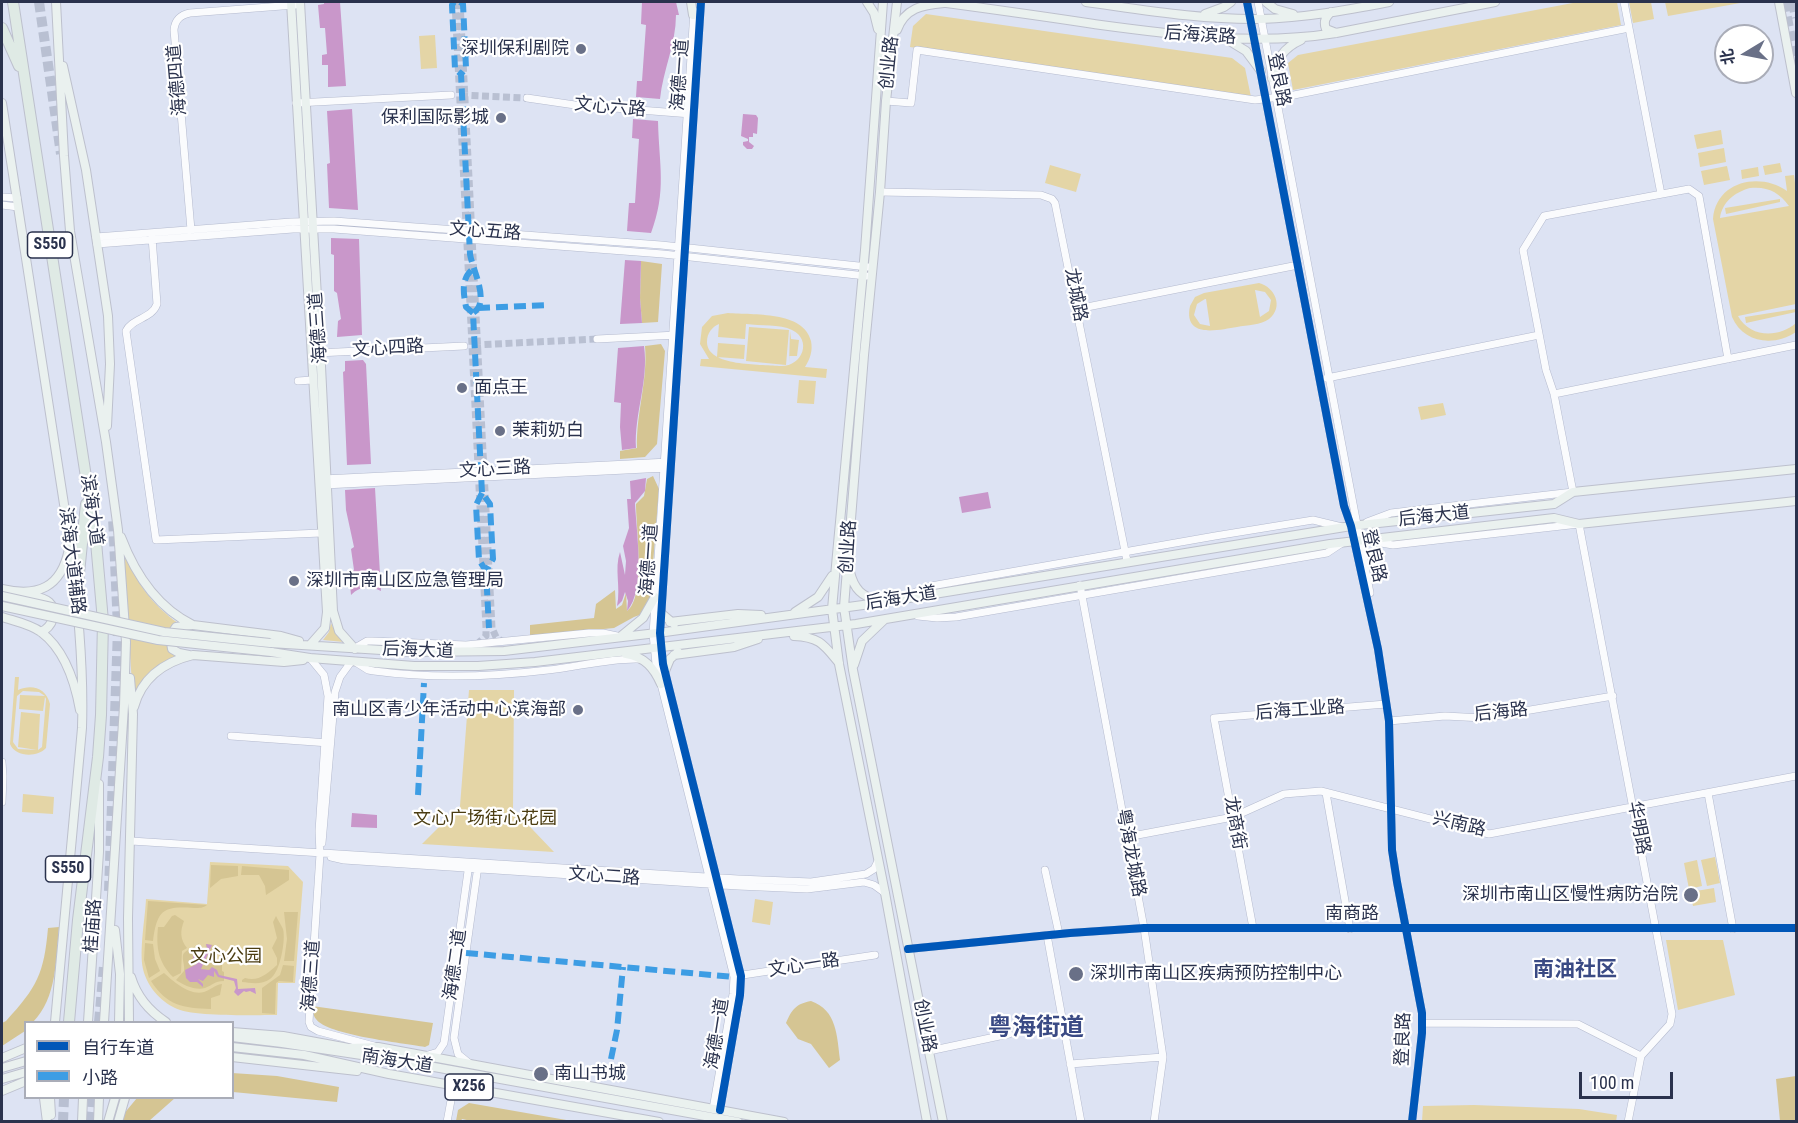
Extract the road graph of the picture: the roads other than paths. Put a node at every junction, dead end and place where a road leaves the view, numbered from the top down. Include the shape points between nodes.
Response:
1 (13, 2) edge
2 (56, 2) edge
3 (693, 2) edge
4 (701, 2) edge
5 (867, 2) edge
6 (883, 2) edge
7 (897, 2) edge
8 (943, 2) edge
9 (1086, 2) edge
10 (1231, 2) edge
11 (1247, 2) edge
12 (1258, 2) edge
13 (1266, 2) edge
14 (1389, 2) edge
15 (1495, 2) edge
16 (1624, 2) edge
17 (1779, 2) edge
18 (296, 3) edge
19 (1331, 12) junction
20 (693, 15) joint
21 (1306, 15) junction
22 (1197, 16) junction
23 (1251, 19) junction
24 (1261, 19) junction
25 (2, 28) edge
26 (1629, 28) junction
27 (1336, 33) junction
28 (1311, 37) junction
29 (1225, 39) junction
30 (1254, 39) junction
31 (1265, 39) junction
32 (879, 45) junction
33 (893, 45) junction
34 (59, 49) junction
35 (1261, 71) junction
36 (25, 78) junction
37 (1272, 78) junction
38 (1797, 93) edge
39 (451, 95) tunnel mouth
40 (527, 98) tunnel mouth
41 (1275, 98) junction
42 (1266, 99) junction
43 (876, 100) junction
44 (886, 101) junction
45 (2, 103) edge
46 (301, 103) junction
47 (690, 114) junction
48 (1287, 157) junction
49 (1277, 159) junction
50 (880, 192) junction
51 (1661, 194) junction
52 (2, 197) edge
53 (17, 203) junction
54 (2, 205) edge
55 (308, 225) junction
56 (191, 230) junction
57 (152, 236) junction
58 (97, 241) junction
59 (681, 252) junction
60 (1298, 265) junction
61 (867, 272) junction
62 (1077, 309) junction
63 (676, 335) junction
64 (1539, 335) junction
65 (597, 339) tunnel mouth
66 (1797, 345) edge
67 (464, 346) tunnel mouth
68 (316, 353) junction
69 (1728, 359) junction
70 (1329, 377) junction
71 (1320, 379) junction
72 (312, 380) junction
73 (298, 381) dead end
74 (1554, 394) junction
75 (106, 442) junction
76 (668, 465) junction
77 (1797, 469) edge
78 (322, 482) junction
79 (87, 489) junction
80 (1573, 492) junction
81 (1797, 501) edge
82 (1580, 524) junction
83 (1353, 525) junction
84 (118, 530) junction
85 (321, 533) junction
86 (1353, 540) junction
87 (70, 543) junction
88 (1126, 557) junction
89 (836, 565) junction
90 (848, 565) junction
91 (2, 589) edge
92 (1081, 590) junction
93 (15, 592) junction
94 (77, 593) junction
95 (2, 596) edge
96 (655, 597) junction
97 (885, 602) junction
98 (2, 606) edge
99 (844, 607) junction
100 (832, 609) junction
101 (661, 613) junction
102 (789, 615) junction
103 (2, 617) edge
104 (776, 617) junction
105 (885, 619) junction
106 (670, 622) junction
107 (193, 625) junction
108 (846, 625) junction
109 (833, 627) junction
110 (695, 628) junction
111 (41, 632) junction
112 (656, 633) junction
113 (771, 634) junction
114 (620, 637) junction
115 (126, 642) junction
116 (704, 642) junction
117 (310, 645) junction
118 (270, 648) junction
119 (657, 648) junction
120 (355, 649) junction
121 (608, 654) junction
122 (193, 655) junction
123 (674, 655) junction
124 (310, 658) junction
125 (643, 660) junction
126 (354, 662) junction
127 (839, 664) junction
128 (853, 670) junction
129 (665, 671) junction
130 (661, 684) junction
131 (1613, 696) junction
132 (1386, 704) junction
133 (133, 714) junction
134 (1214, 718) joint
135 (1389, 721) junction
136 (82, 729) junction
137 (231, 736) dead end
138 (328, 743) junction
139 (98, 757) junction
140 (2, 762) edge
141 (1797, 776) edge
142 (1326, 793) junction
143 (1708, 793) junction
144 (2, 802) edge
145 (1634, 807) junction
146 (1391, 809) junction
147 (1233, 817) junction
148 (1127, 837) junction
149 (130, 841) junction
150 (320, 854) junction
151 (878, 860) junction
152 (469, 865) junction
153 (478, 865) junction
154 (1045, 870) dead end
155 (715, 881) junction
156 (885, 893) junction
157 (112, 909) junction
158 (128, 918) junction
159 (1144, 928) junction
160 (1253, 928) junction
161 (1350, 928) junction
162 (1797, 928) edge
163 (1405, 929) junction
164 (1734, 929) junction
165 (1658, 930) junction
166 (1059, 934) junction
167 (1047, 935) junction
168 (908, 949) junction
169 (875, 955) dead end
170 (129, 969) junction
171 (120, 974) junction
172 (737, 976) junction
173 (53, 1021) edge
174 (69, 1021) edge
175 (88, 1021) edge
176 (104, 1021) edge
177 (120, 1021) edge
178 (129, 1021) edge
179 (164, 1021) edge
180 (1422, 1023) junction
181 (234, 1032) edge
182 (1009, 1034) dead end
183 (234, 1037) edge
184 (234, 1047) edge
185 (281, 1047) junction
186 (378, 1047) junction
187 (350, 1048) junction
188 (24, 1049) edge
189 (928, 1051) junction
190 (424, 1056) junction
191 (1641, 1056) junction
192 (234, 1057) edge
193 (1163, 1057) junction
194 (2, 1058) edge
195 (400, 1061) junction
196 (24, 1062) edge
197 (469, 1064) junction
198 (1070, 1064) junction
199 (2, 1068) edge
200 (24, 1073) edge
201 (389, 1074) junction
202 (530, 1075) junction
203 (493, 1077) junction
204 (2, 1079) edge
205 (24, 1082) edge
206 (454, 1084) junction
207 (2, 1090) edge
208 (44, 1099) edge
209 (50, 1099) edge
210 (83, 1099) edge
211 (99, 1099) edge
212 (115, 1099) edge
213 (126, 1099) edge
214 (923, 1100) junction
215 (717, 1109) junction
216 (46, 1122) edge
217 (51, 1122) edge
218 (82, 1122) edge
219 (98, 1122) edge
220 (108, 1122) edge
221 (118, 1122) edge
222 (447, 1122) edge
223 (659, 1122) edge
224 (738, 1122) edge
225 (784, 1122) edge
226 (921, 1122) edge
227 (927, 1122) edge
228 (943, 1122) edge
229 (1081, 1122) edge
230 (1154, 1122) edge
231 (1412, 1122) edge
232 (1628, 1122) edge

1 - 36 highway, 滨海大道 / S550
2 - 34 main road, 滨海大道
3 - 20 main road
4 - 47 street, 海德一道
5 - 32 main road via 876,19
6 - 32 main road, 创业路
7 - 33 main road, 创业路
8 - 29 main road, 后海滨路
8 - 33 main road, 后海滨路 via 910,11 900,23
9 - 22 main road, 后海滨路
10 - 22 main road
11 - 23 street, 登良路
12 - 24 street
13 - 21 main road via 1283,12
14 - 19 main road, 后海滨路
15 - 27 main road, 后海滨路
16 - 26 street
17 - 38 main road
18 - 46 main road, 海德三道
18 - 56 street, 海德四道 via 190,13 176,21
19 - 21 main road, 后海滨路
19 - 27 main road via 1325,25
20 - 47 street, 海德一道
21 - 24 main road, 后海滨路
22 - 23 main road, 后海滨路
23 - 24 main road, 后海滨路
23 - 30 street, 登良路
24 - 31 street
25 - 36 highway
26 - 41 street
26 - 51 street
27 - 28 main road, 后海滨路
28 - 31 main road, 后海滨路
28 - 37 main road via 1280,54
29 - 30 main road, 后海滨路
29 - 35 main road via 1246,51
30 - 31 main road, 后海滨路
30 - 35 street, 登良路
31 - 37 street
32 - 43 main road, 创业路
33 - 44 main road, 创业路
34 - 58 main road
34 - 75 main road, 滨海大道 via 69,231
35 - 42 street, 登良路
36 - 79 highway, 滨海大道 / S550
37 - 41 street
39 - 46 street
40 - 47 street, 文心六路
41 - 42 street
41 - 48 street
42 - 44 street via 1240,99 917,50 911,103
42 - 49 street, 登良路
43 - 44 main road
43 - 61 main road, 创业路
44 - 50 main road, 创业路
45 - 53 main road, 滨海大道辅路 / S550
46 - 55 main road, 海德三道
47 - 59 street, 海德一道
48 - 49 street
48 - 70 street
49 - 60 street, 登良路
50 - 61 main road, 创业路
50 - 62 street, 龙城路 via 1041,195 1052,199 1058,209
51 - 64 street via 1544,216 1523,250
51 - 69 street via 1689,189 1699,196
52 - 53 street
53 - 54 street
53 - 87 main road, 滨海大道辅路 / S550
55 - 56 street, 文心五路
55 - 57 street, 文心五路
55 - 59 street, 文心五路 via 475,231
55 - 68 main road, 海德三道
56 - 57 street, 文心五路
57 - 58 street, 文心五路
57 - 85 street via 157,304 126,331 156,540
58 - 75 main road via 110,340
59 - 61 street, 文心五路
59 - 63 street, 海德一道
60 - 62 street
60 - 71 street, 登良路
61 - 89 main road, 创业路
61 - 90 main road, 创业路
62 - 88 street, 龙城路
63 - 65 street
63 - 76 street, 海德一道
64 - 70 street
64 - 74 street
66 - 69 street
67 - 68 street, 文心四路
68 - 72 main road, 海德三道
68 - 78 main road, 海德三道
69 - 74 street
70 - 71 street
70 - 83 street
71 - 83 street, 登良路 via 1343,500
72 - 73 street
72 - 78 main road, 海德三道
74 - 80 street
75 - 84 main road, 滨海大道
76 - 78 street, 文心三路
76 - 96 street, 海德一道
76 - 101 street, 海德一道
77 - 80 main road, 后海大道
78 - 85 main road, 海德三道
78 - 120 main road, 海德三道 via 334,615 339,632
79 - 94 highway
79 - 139 highway, 滨海大道 / S550 via 103,621
80 - 83 main road, 后海大道 via 1554,504
81 - 82 main road, 后海大道
82 - 86 main road, 后海大道 via 1554,518
82 - 131 street, 华明路
83 - 86 street, 登良路
83 - 88 main road, 后海大道
84 - 107 main road via 137,571 154,595 170,612
84 - 115 main road, 滨海大道
85 - 117 main road, 海德三道 via 327,620
86 - 92 main road, 后海大道
86 - 132 street, 登良路 via 1378,649
87 - 93 main road via 64,567 54,582 39,590
87 - 94 main road, 滨海大道辅路 / S550
88 - 97 main road, 后海大道
89 - 100 main road, 创业路
89 - 102 main road via 830,583 818,597
90 - 97 main road via 860,593
90 - 99 main road, 创业路
91 - 93 main road
92 - 105 main road, 后海大道
92 - 148 street, 粤海龙城路
93 - 111 main road via 51,604 53,620
94 - 136 main road, 滨海大道辅路 / S550
95 - 118 main road, 后海大道, bridge via 157,630
96 - 112 street, 海德一道
96 - 114 main road via 643,618
97 - 99 main road, 后海大道
98 - 118 main road, 后海大道, bridge via 158,640
99 - 100 main road, 后海大道
99 - 108 main road, 创业路
100 - 102 main road, 后海大道
100 - 109 main road, 创业路
101 - 106 main road
101 - 112 street, 海德一道
102 - 104 main road, 后海大道
103 - 111 main road
104 - 106 main road via 738,614
104 - 110 main road, 后海大道
105 - 108 main road, 后海大道
105 - 128 main road via 862,640
106 - 110 main road
107 - 117 main road via 281,636
107 - 122 main road via 176,627 170,640 175,651
108 - 109 main road, 后海大道
108 - 128 main road, 创业路
109 - 113 main road, 后海大道
109 - 127 main road, 创业路
110 - 112 main road, 后海大道
111 - 136 main road via 68,667
112 - 114 main road, 后海大道
112 - 119 street, 海德一道
113 - 116 main road, 后海大道
113 - 123 main road via 734,647
113 - 127 main road via 815,638
114 - 120 main road, 后海大道 via 481,652
115 - 133 main road
115 - 157 main road, 滨海大道
116 - 119 main road, 后海大道
116 - 123 main road
117 - 118 main road, 后海大道
117 - 120 main road, 后海大道
118 - 124 main road, 后海大道
119 - 121 main road, 后海大道
119 - 129 street, 海德一道
119 - 130 street, 海德一道
121 - 125 main road
121 - 126 main road, 后海大道 via 498,666
122 - 124 main road via 284,662
122 - 133 main road via 170,662 149,678 139,693
123 - 129 main road
124 - 126 main road, 后海大道
124 - 138 street, 海德三道 via 324,675 327,688
125 - 126 street via 455,677 374,671
125 - 130 main road via 656,672
126 - 138 street, 海德三道 via 336,687
127 - 151 main road, 创业路
128 - 168 main road, 创业路
129 - 155 street, 海德一道
130 - 155 street, 海德一道
131 - 135 street, 后海路 via 1484,718 1445,716
131 - 145 street, 华明路
132 - 134 street, 后海工业路
132 - 135 street, 登良路
133 - 149 main road
134 - 147 street, 龙商街
135 - 146 street, 登良路
136 - 173 main road, 滨海大道辅路 / S550
137 - 138 street
138 - 150 street, 海德三道
139 - 174 highway, 滨海大道 / S550
139 - 175 main road, 桂庙路 / S550 via 99,852
140 - 144 street
141 - 143 street, 兴南路
142 - 146 street, 兴南路
142 - 147 street, 兴南路 via 1284,794
142 - 161 street
143 - 145 street, 兴南路
143 - 164 street
145 - 146 street, 兴南路 via 1489,834
145 - 165 street, 华明路
146 - 163 street, 登良路 via 1392,850
147 - 148 street, 兴南路
147 - 160 street, 龙商街
148 - 159 street, 粤海龙城路
149 - 150 street, 文心二路
149 - 158 main road
150 - 152 street, 文心二路 via 344,860
150 - 186 street, 海德三道 via 309,1022 314,1029
151 - 155 street, 文心二路 via 871,873 827,881
151 - 156 main road, 创业路
152 - 153 street, 文心二路
152 - 190 street, 海德二道 via 444,1043 438,1052
153 - 155 street, 文心二路
153 - 197 street, 海德二道 via 454,1038 458,1054
154 - 166 street
155 - 156 street, 文心二路 via 807,889 864,882
155 - 172 street, 海德一道
156 - 214 main road, 创业路
157 - 171 main road
157 - 176 main road, 桂庙路
158 - 170 main road
158 - 171 main road
159 - 160 street, 南商路
159 - 166 street, 南商路
159 - 193 street, 粤海龙城路
160 - 161 street, 南商路
161 - 163 street, 南商路
162 - 164 street, 南商路
163 - 165 street, 南商路
163 - 180 street, 登良路
164 - 165 street, 南商路
165 - 191 street, 华明路 via 1672,1020
166 - 167 street, 南商路
167 - 168 street, 南商路
167 - 198 street
168 - 189 main road, 创业路
169 - 172 street, 文心一路
170 - 178 main road
170 - 179 main road via 146,1007
171 - 177 main road
172 - 215 street, 海德一道
180 - 191 street via 1578,1024
180 - 231 street, 登良路
181 - 187 main road
182 - 189 street
183 - 185 main road, 南海大道 / X256
184 - 185 main road, 南海大道 / X256
185 - 195 main road, 南海大道 / X256
185 - 201 main road, 南海大道 / X256
186 - 187 main road
186 - 190 main road
187 - 195 main road
188 - 194 main road
189 - 228 main road, 创业路
190 - 197 main road
191 - 232 street, 华明路
192 - 201 main road
193 - 198 street
193 - 230 street, 粤海龙城路
195 - 203 main road, 南海大道 / X256
196 - 199 main road
197 - 202 main road
198 - 229 street
200 - 204 main road
201 - 206 main road, 南海大道 / X256
202 - 203 main road
202 - 215 main road
203 - 224 main road, 南海大道 / X256
205 - 207 main road
206 - 222 street
206 - 223 main road, 南海大道 / X256
208 - 216 main road
209 - 217 main road
210 - 218 main road
211 - 219 main road
212 - 220 main road
213 - 221 main road
214 - 226 main road
214 - 227 main road, 创业路
215 - 225 main road

